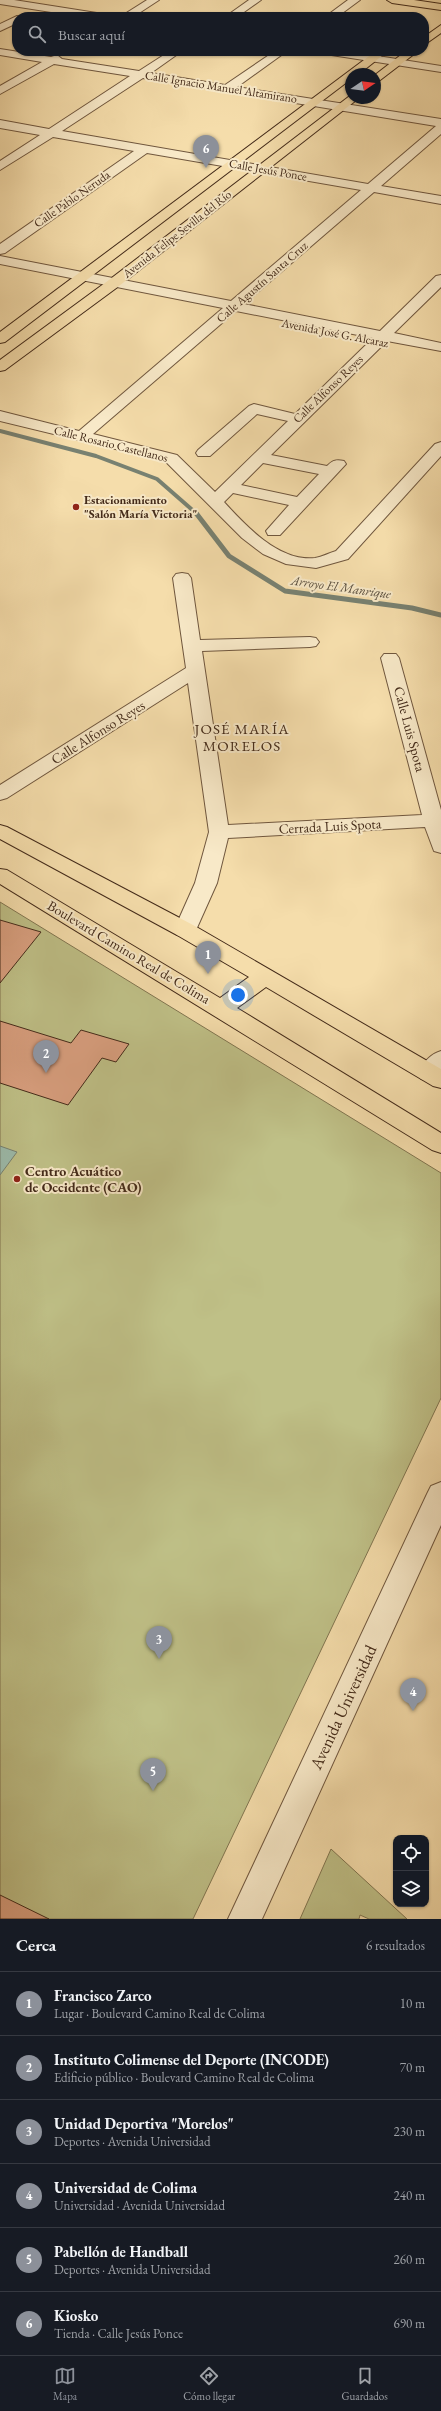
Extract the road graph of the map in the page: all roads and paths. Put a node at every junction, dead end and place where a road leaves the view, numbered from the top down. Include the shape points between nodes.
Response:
1 (154, 0) edge
2 (256, 0) edge
3 (355, 0) edge
4 (392, 0) edge
5 (0, 1) edge
6 (440, 4) edge
7 (38, 7) junction
8 (29, 12) edge
9 (70, 12) edge
10 (134, 12) edge
11 (238, 12) edge
12 (337, 12) edge
13 (429, 14) dead end
14 (12, 22) edge
15 (0, 28) edge
16 (441, 28) edge
17 (429, 38) edge
18 (0, 52) edge
19 (12, 54) edge
20 (26, 56) edge
21 (59, 56) edge
22 (169, 56) edge
23 (275, 56) edge
24 (359, 56) edge
25 (376, 56) edge
26 (407, 56) edge
27 (373, 58) junction
28 (52, 60) junction
29 (399, 63) junction
30 (359, 68) edge
31 (441, 69) edge
32 (141, 74) junction
33 (381, 76) edge
34 (345, 78) edge
35 (228, 88) junction
36 (0, 91) edge
37 (313, 102) junction
38 (345, 104) edge
39 (341, 107) junction
40 (0, 124) edge
41 (441, 124) edge
42 (441, 128) edge
43 (52, 132) junction
44 (145, 149) junction
45 (232, 164) junction
46 (0, 166) edge
47 (262, 168) junction
48 (372, 188) junction
49 (441, 200) edge
50 (0, 250) edge
51 (0, 260) edge
52 (82, 276) junction
53 (441, 279) edge
54 (114, 283) junction
55 (231, 309) junction
56 (380, 338) junction
57 (0, 339) edge
58 (441, 347) edge
59 (441, 354) edge
60 (0, 367) edge
61 (0, 416) edge
62 (299, 418) junction
63 (82, 436) junction
64 (441, 447) edge
65 (204, 453) dead end
66 (259, 457) junction
67 (229, 487) junction
68 (216, 500) junction
69 (301, 503) junction
70 (274, 532) dead end
71 (182, 578) dead end
72 (310, 642) dead end
73 (192, 646) junction
74 (390, 658) dead end
75 (195, 670) junction
76 (0, 794) edge
77 (438, 820) edge
78 (0, 832) edge
79 (219, 832) junction
80 (441, 847) edge
81 (0, 875) edge
82 (185, 930) junction
83 (263, 978) junction
84 (221, 1008) junction
85 (437, 1071) edge
86 (441, 1144) edge
87 (441, 1494) edge
88 (245, 1919) edge

1 - 10 street
2 - 11 street
3 - 12 street
4 - 6 main road
5 - 7 street
6 - 13 main road
7 - 8 street
7 - 9 street
14 - 15 street
16 - 17 main road
18 - 19 street, Calle Ignacio Manuel Altamirano
20 - 28 street, Calle Ignacio Manuel Altamirano
21 - 28 street
22 - 32 street
23 - 35 street
24 - 27 street
25 - 27 main road, Avenida Felipe Sevilla del Río
26 - 29 main road
27 - 29 street
27 - 30 main road, Avenida Felipe Sevilla del Río
28 - 32 street, Calle Ignacio Manuel Altamirano
28 - 36 street
29 - 31 street
29 - 33 main road
32 - 35 street, Calle Ignacio Manuel Altamirano
32 - 43 street
34 - 37 main road, Avenida Felipe Sevilla del Río
35 - 37 street, Calle Ignacio Manuel Altamirano
37 - 39 street, Calle Ignacio Manuel Altamirano
37 - 45 main road, Avenida Felipe Sevilla del Río
38 - 39 main road, Avenida Felipe Sevilla del Río
39 - 41 street, Calle Ignacio Manuel Altamirano
39 - 47 main road, Avenida Felipe Sevilla del Río
40 - 43 street, Calle Jesús Ponce
42 - 48 street, Calle Agustín Santa Cruz
43 - 44 street, Calle Jesús Ponce
43 - 46 street
44 - 45 street, Calle Jesús Ponce
44 - 50 street, Calle Pablo Neruda
45 - 47 street, Calle Jesús Ponce
45 - 52 main road, Avenida Felipe Sevilla del Río
47 - 48 street, Calle Jesús Ponce
47 - 54 main road, Avenida Felipe Sevilla del Río
48 - 49 street, Calle Jesús Ponce
48 - 55 street, Calle Agustín Santa Cruz
51 - 52 street, Avenida José G. Alcaraz
52 - 54 street, Avenida José G. Alcaraz
52 - 57 main road, Avenida Felipe Sevilla del Río
53 - 56 street, Calle Alfonso Reyes
54 - 55 street, Avenida José G. Alcaraz via 208,301
54 - 60 main road, Avenida Felipe Sevilla del Río
55 - 56 street, Avenida José G. Alcaraz
55 - 63 street, Calle Agustín Santa Cruz
56 - 58 street, Avenida José G. Alcaraz
56 - 59 street, Avenida José G. Alcaraz
56 - 62 street, Calle Alfonso Reyes
61 - 63 street, Calle Rosario Castellanos
62 - 65 street via 254,409
62 - 66 street, Calle Alfonso Reyes
63 - 68 street, Calle Rosario Castellanos via 171,458 188,471 204,491
64 - 68 street, Calle Rosario Castellanos via 342,555 328,562 305,564 284,559 268,551
66 - 67 street, Calle Alfonso Reyes
66 - 69 street via 334,468
67 - 68 street, Calle Alfonso Reyes
67 - 69 street
69 - 70 street
71 - 73 street
72 - 73 street
73 - 75 street
74 - 77 street, Calle Luis Spota
75 - 76 street, Calle Alfonso Reyes
75 - 79 street
77 - 79 street, Cerrada Luis Spota
77 - 80 street, Calle Luis Spota
78 - 82 main road
79 - 82 street via 206,883
81 - 84 main road, Boulevard Camino Real de Colima
82 - 83 main road
83 - 84 main road
83 - 85 main road
84 - 86 main road, Boulevard Camino Real de Colima
87 - 88 street, Avenida Universidad

